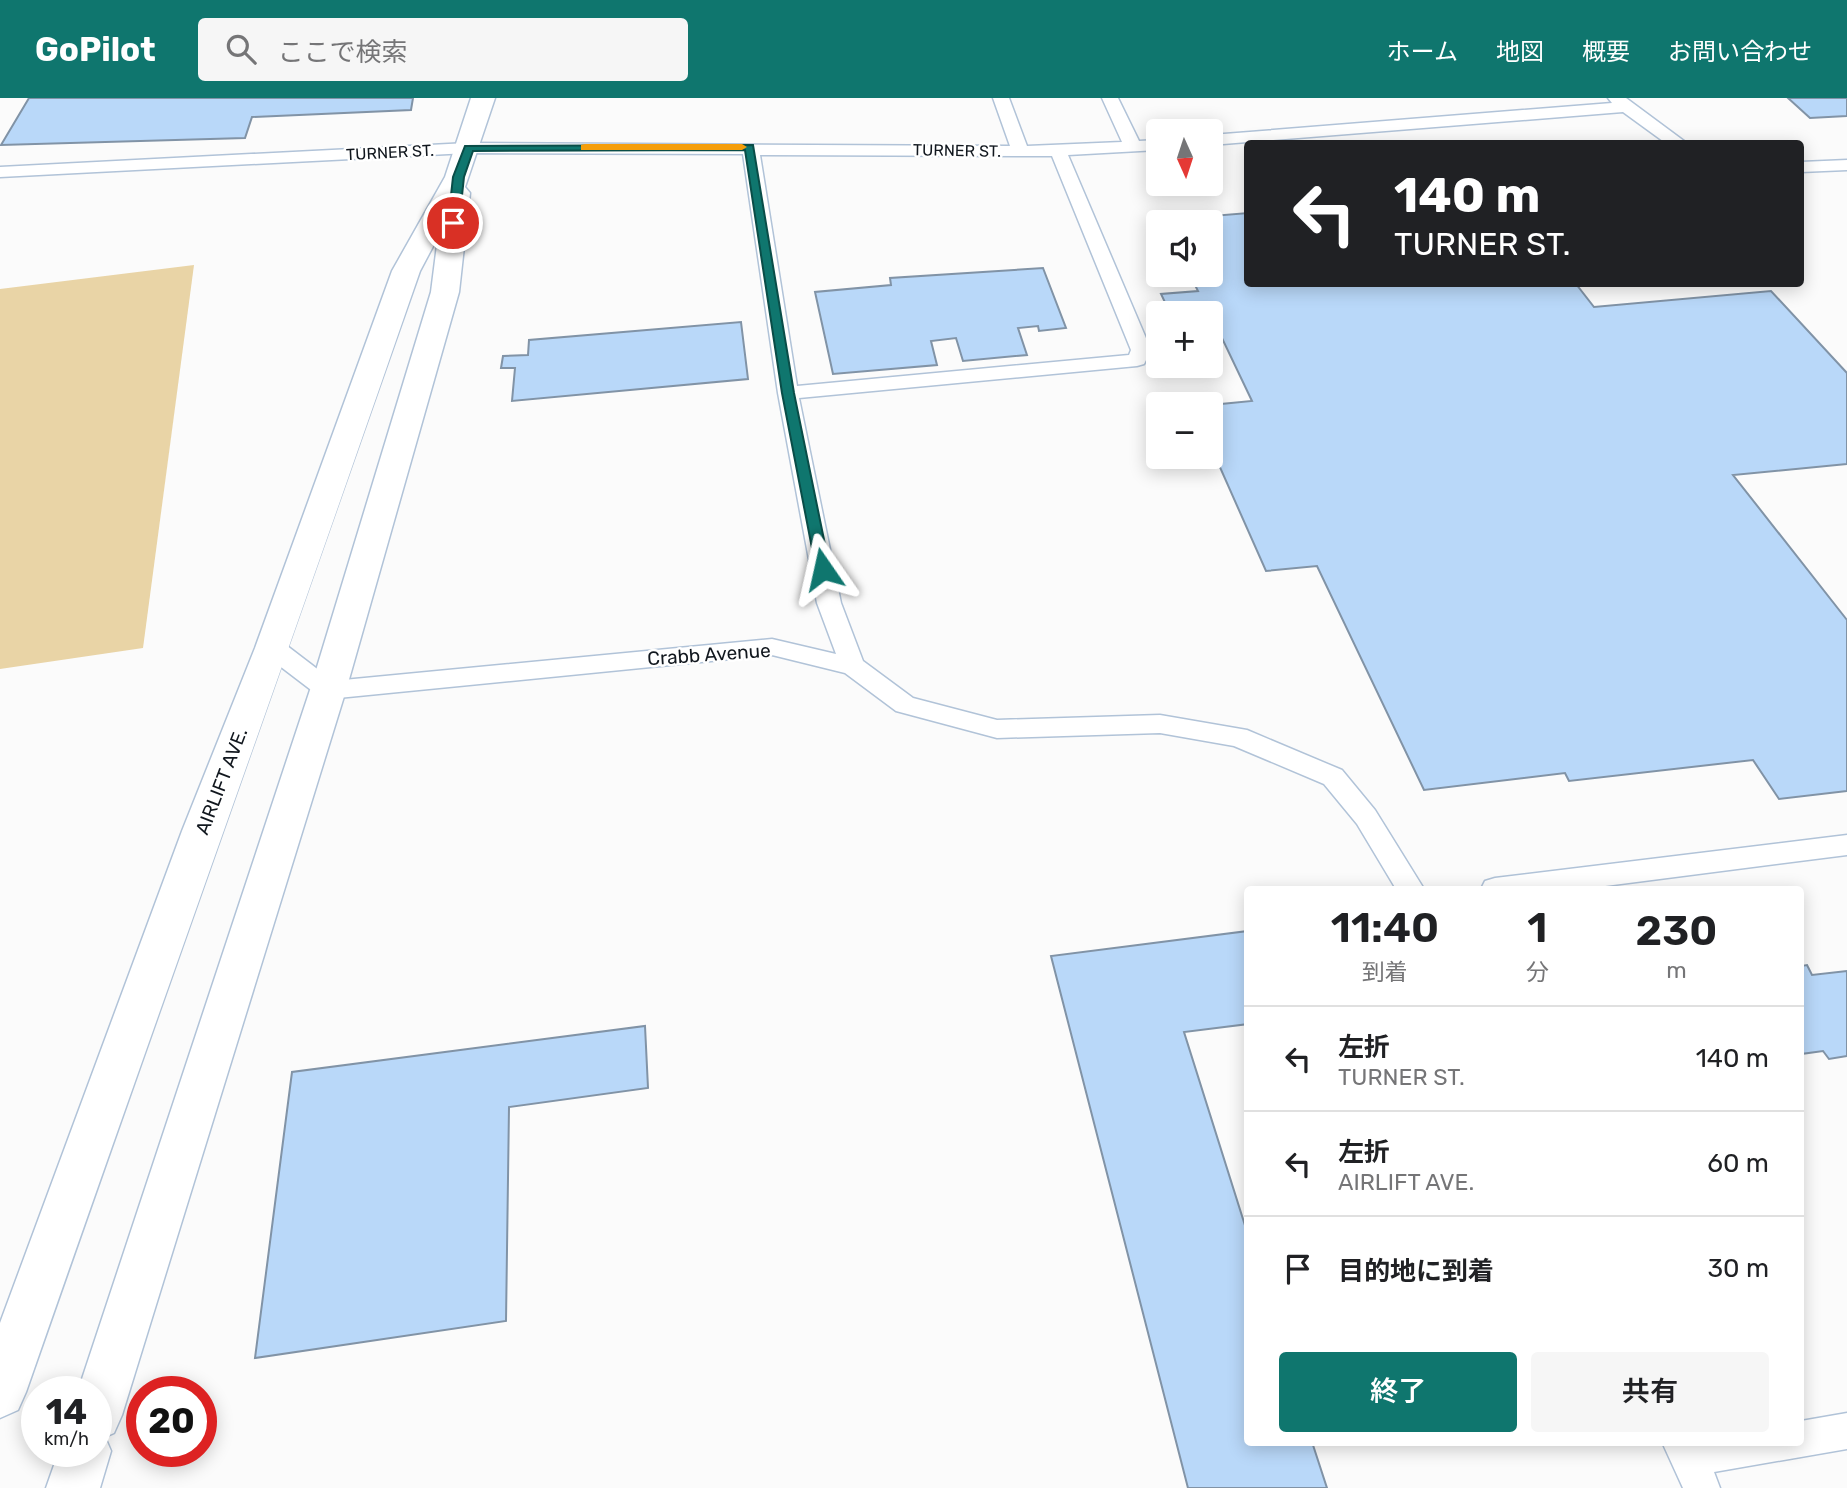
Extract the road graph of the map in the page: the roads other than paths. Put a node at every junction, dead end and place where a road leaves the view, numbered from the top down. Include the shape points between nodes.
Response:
1 (483, 98) edge
2 (1001, 98) edge
3 (1110, 98) edge
4 (1531, 98) edge
5 (1620, 102) edge
6 (1544, 113) junction
7 (1223, 139) edge
8 (1674, 140) edge
9 (1146, 146) edge
10 (750, 147) junction
11 (1133, 147) junction
12 (1020, 150) junction
13 (1058, 151) junction
14 (463, 162) junction
15 (1847, 165) edge
16 (1804, 167) edge
17 (0, 172) edge
18 (788, 393) junction
19 (273, 648) junction
20 (853, 666) junction
21 (328, 690) junction
22 (1847, 845) edge
23 (1408, 886) edge
24 (1519, 886) edge
25 (108, 1376) edge
26 (0, 1392) edge
27 (1847, 1431) edge
28 (1804, 1438) edge
29 (1768, 1446) edge
30 (1690, 1463) edge
31 (80, 1467) edge
32 (73, 1488) edge

1 - 14 street, AIRLIFT AVE.
2 - 12 lane
3 - 11 lane
4 - 6 lane
5 - 6 lane
5 - 8 lane
6 - 7 lane
9 - 11 lane, TURNER ST.
10 - 12 lane, TURNER ST.
10 - 14 lane, TURNER ST.
10 - 18 lane
11 - 13 lane, TURNER ST.
12 - 13 lane, TURNER ST.
13 - 18 lane via 1141,350 1137,360
14 - 17 lane, TURNER ST.
14 - 19 street, AIRLIFT AVE. via 406,271
14 - 21 street, AIRLIFT AVE. via 445,292
15 - 16 lane
18 - 20 lane via 829,603
19 - 21 lane
19 - 26 street, AIRLIFT AVE. via 202,831
20 - 21 lane, Crabb Avenue via 772,648
20 - 23 lane, Crabb Avenue via 905,705 997,729 1160,724 1238,737 1333,777 1366,817
21 - 25 street, AIRLIFT AVE.
22 - 24 lane
27 - 28 lane
29 - 30 lane
31 - 32 street

